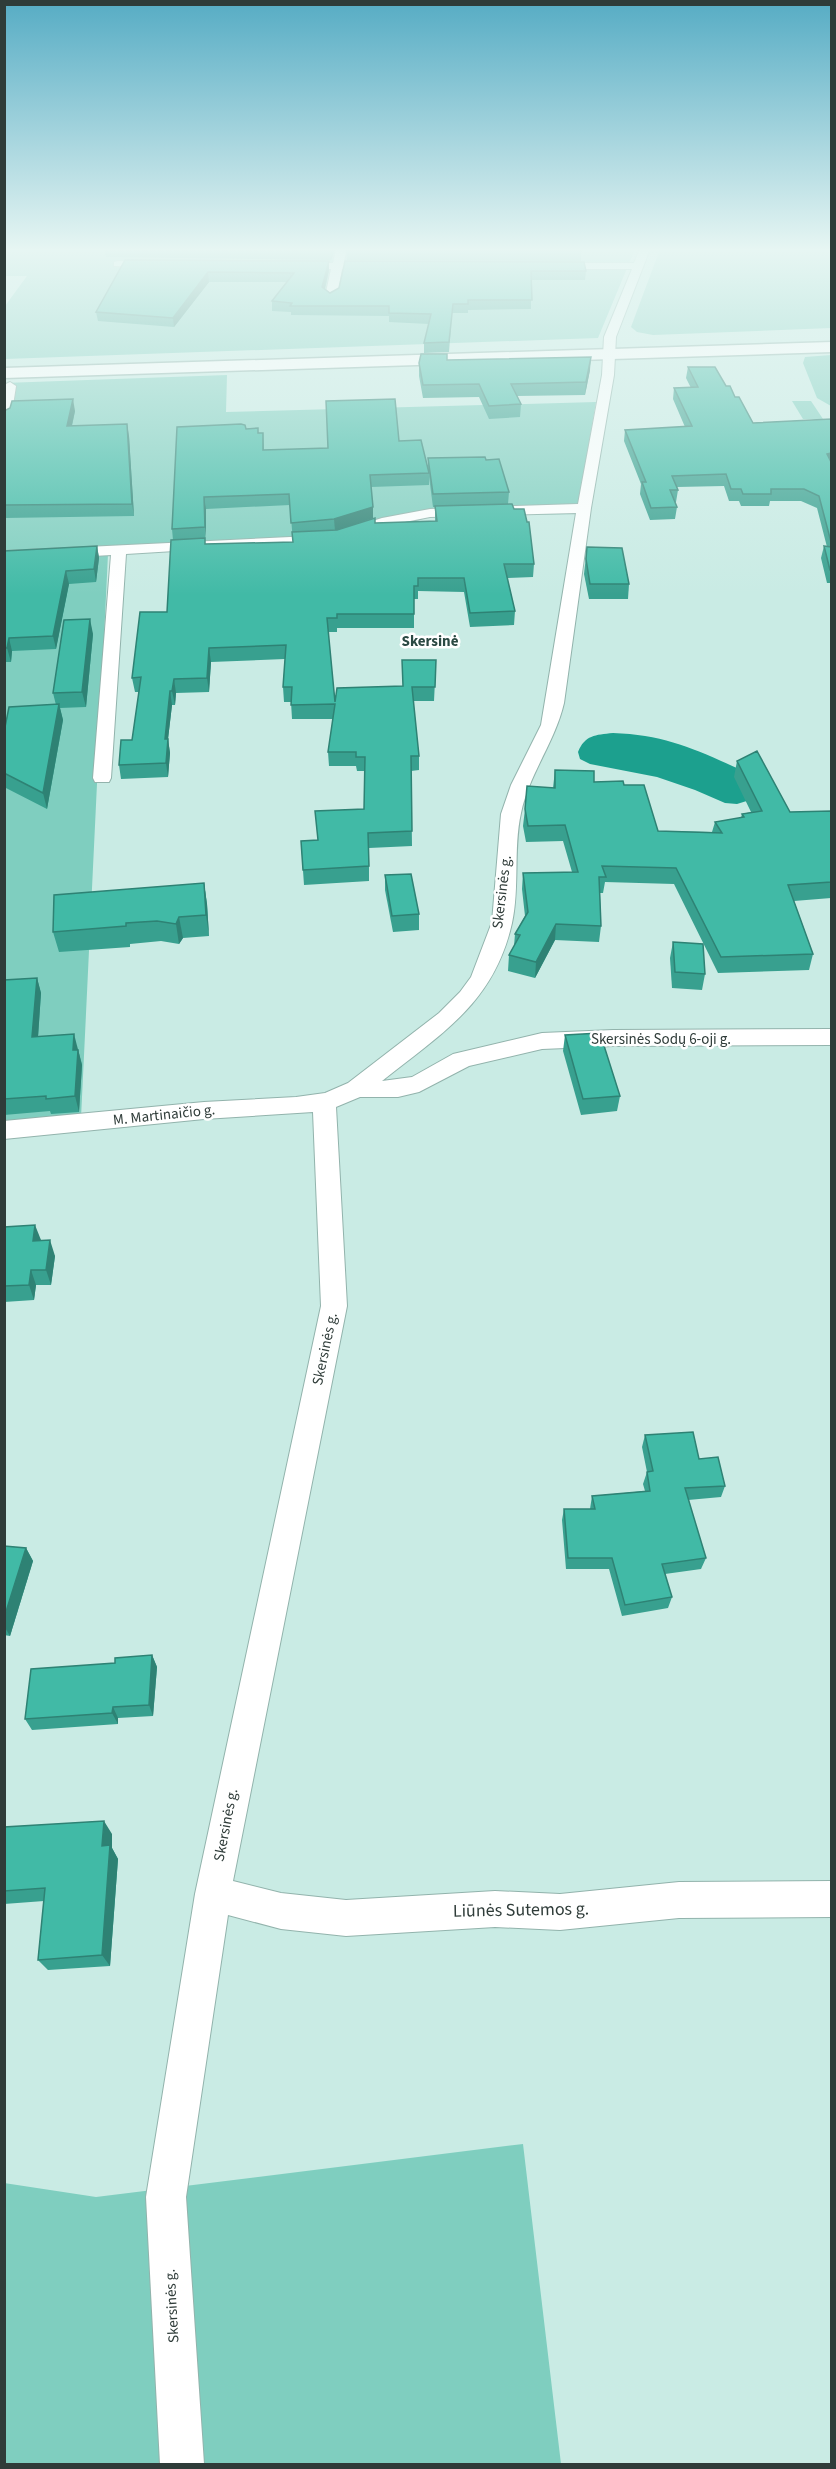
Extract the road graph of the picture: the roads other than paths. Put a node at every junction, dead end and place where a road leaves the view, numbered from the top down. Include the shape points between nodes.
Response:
1 (76, 364) edge
2 (335, 364) edge
3 (608, 364) edge
4 (4, 366) edge
5 (7, 380) edge
6 (4, 418) edge
7 (584, 508) junction
8 (119, 550) junction
9 (4, 556) edge
10 (102, 778) dead end
11 (831, 1037) edge
12 (357, 1089) junction
13 (324, 1104) junction
14 (4, 1130) edge
15 (213, 1894) junction
16 (831, 1899) edge
17 (182, 2464) edge

1 - 4 highway
2 - 5 highway
3 - 7 street, Skersinės g.
5 - 6 street
7 - 8 street via 430,513 337,537
7 - 12 street, Skersinės g. via 555,703 550,725 520,785 511,813 501,922 489,960 468,997 447,1018
8 - 9 street
8 - 10 street
11 - 12 street, Skersinės Sodų 6-oji g. via 542,1041 461,1060 419,1084 398,1089
12 - 13 street, Skersinės g.
13 - 14 street, M. Martinaičio g. via 234,1108
13 - 15 street, Skersinės g. via 334,1306
15 - 16 street, Liūnės Sutemos g. via 280,1911 346,1918 495,1909 560,1912 679,1900
15 - 17 street, Skersinės g. via 166,2198

